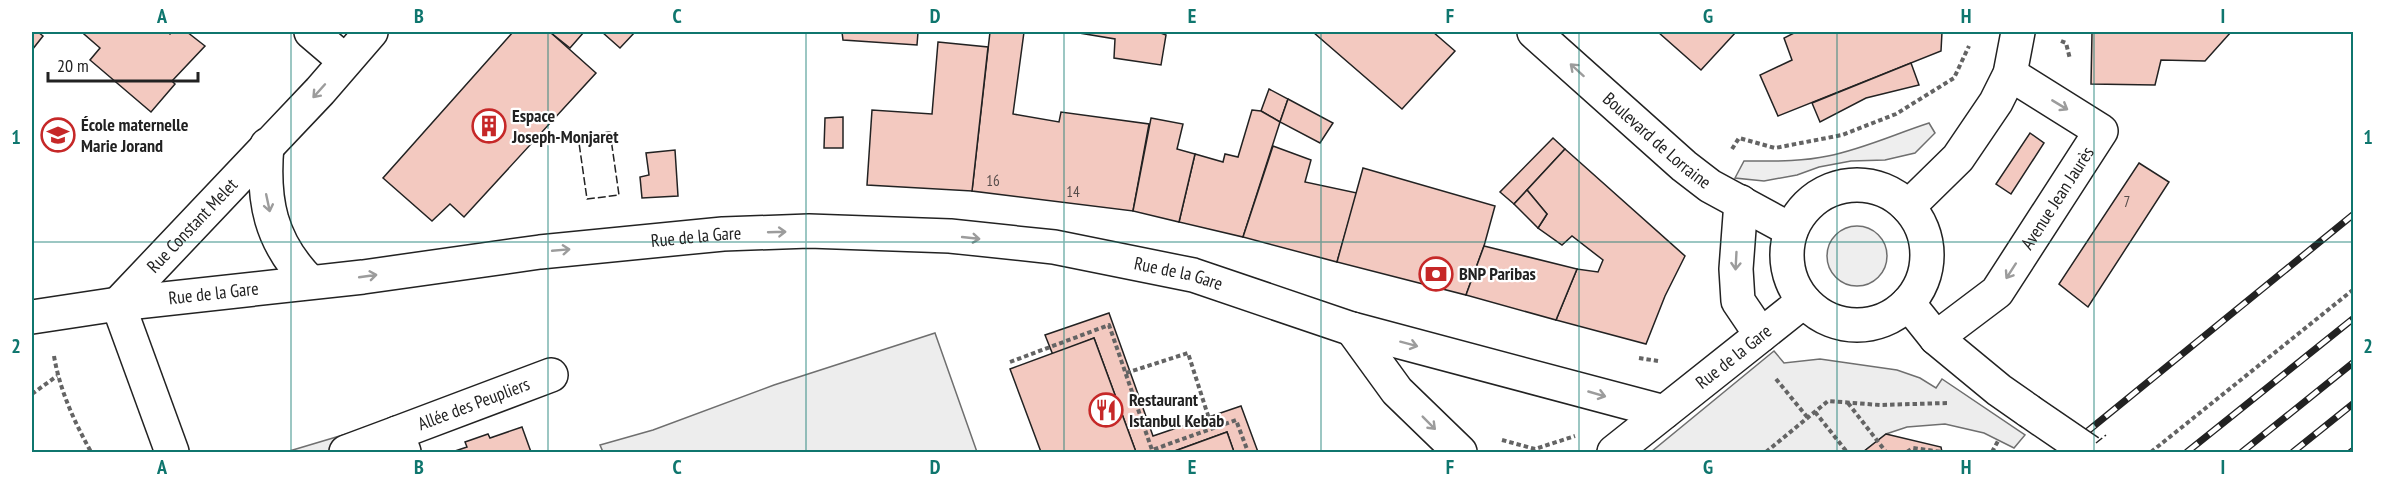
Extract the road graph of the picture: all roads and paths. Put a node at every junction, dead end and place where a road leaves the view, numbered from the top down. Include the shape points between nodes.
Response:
1 (311, 32) edge
2 (371, 32) edge
3 (1534, 32) edge
4 (2018, 32) edge
5 (1971, 42) dead end
6 (345, 61) junction
7 (2010, 74) junction
8 (267, 145) junction
9 (1727, 158) dead end
10 (1741, 202) junction
11 (1908, 207) junction
12 (1791, 230) junction
13 (310, 282) junction
14 (2354, 289) edge
15 (1804, 301) junction
16 (1908, 303) junction
17 (118, 304) junction
18 (32, 317) edge
19 (1352, 329) junction
20 (1761, 334) junction
21 (1936, 338) junction
22 (1630, 356) dead end
23 (1659, 361) dead end
24 (1010, 362) dead end
25 (1126, 373) junction
26 (551, 375) dead end
27 (57, 376) dead end
28 (1774, 378) dead end
29 (32, 394) edge
30 (1954, 395) dead end
31 (1847, 402) junction
32 (1664, 412) junction
33 (1815, 412) junction
34 (1808, 418) junction
35 (1577, 427) dead end
36 (1212, 428) junction
37 (1494, 438) dead end
38 (1999, 440) dead end
39 (400, 443) edge
40 (172, 453) edge
41 (346, 453) edge
42 (1248, 453) edge
43 (1460, 453) edge
44 (1614, 453) edge
45 (1766, 453) edge
46 (1847, 453) edge
47 (1886, 453) edge
48 (1907, 453) edge
49 (1942, 453) edge
50 (1992, 453) edge
51 (2090, 453) edge
52 (2151, 453) edge

1 - 6 street
2 - 6 street, Rue Constant Melet
10 -> 3 street, Boulevard de Lorraine via 1710,186 1684,166
4 - 7 street
5 - 9 path via 1954,78 1896,114 1842,135 1775,148 1739,138
6 -> 8 street, Rue Constant Melet
7 - 11 street via 1958,158
7 -> 21 street, Avenue Jean Jaurès via 2102,131 1997,292
8 -> 13 street, Rue Constant Melet via 264,177 280,244
8 - 17 street, Rue Constant Melet
10 - 12 street, Boulevard de Lorraine
10 -> 20 street via 1738,301
11 - 12 street via 1880,188 1859,184 1838,187 1818,196 1802,211
11 - 16 street via 1925,237 1928,256 1924,276
12 - 15 street via 1787,252 1789,275
13 - 17 street, Rue de la Gare
13 -> 19 street, Rue de la Gare via 540,252 723,234 809,231 950,236 1054,247 1193,275
14 - 52 path
15 - 16 street via 1836,322 1859,326 1882,321
15 - 20 street, Rue de la Gare
16 - 21 street
17 - 18 street, Rue de la Gare
17 - 40 street
19 -> 32 street, Rue de la Gare
19 -> 43 street via 1397,391
20 - 32 street, Rue de la Gare
21 - 51 street, bridge via 1999,390
22 - 23 path
24 - 25 path via 1109,326
25 - 36 path via 1188,353
25 - 36 path via 1152,450
26 - 39 street, Allée des Peupliers
27 - 29 path
28 - 34 path
30 - 31 path via 1947,404
31 - 33 path via 1828,401
31 - 47 path
32 - 44 street, Rue de la Gare
33 - 34 path
33 - 46 path
34 - 45 path
35 - 37 path via 1575,436 1535,449
36 - 42 path via 1236,420
38 - 50 path
39 - 41 street, Allée des Peupliers
48 - 49 path via 1913,448

